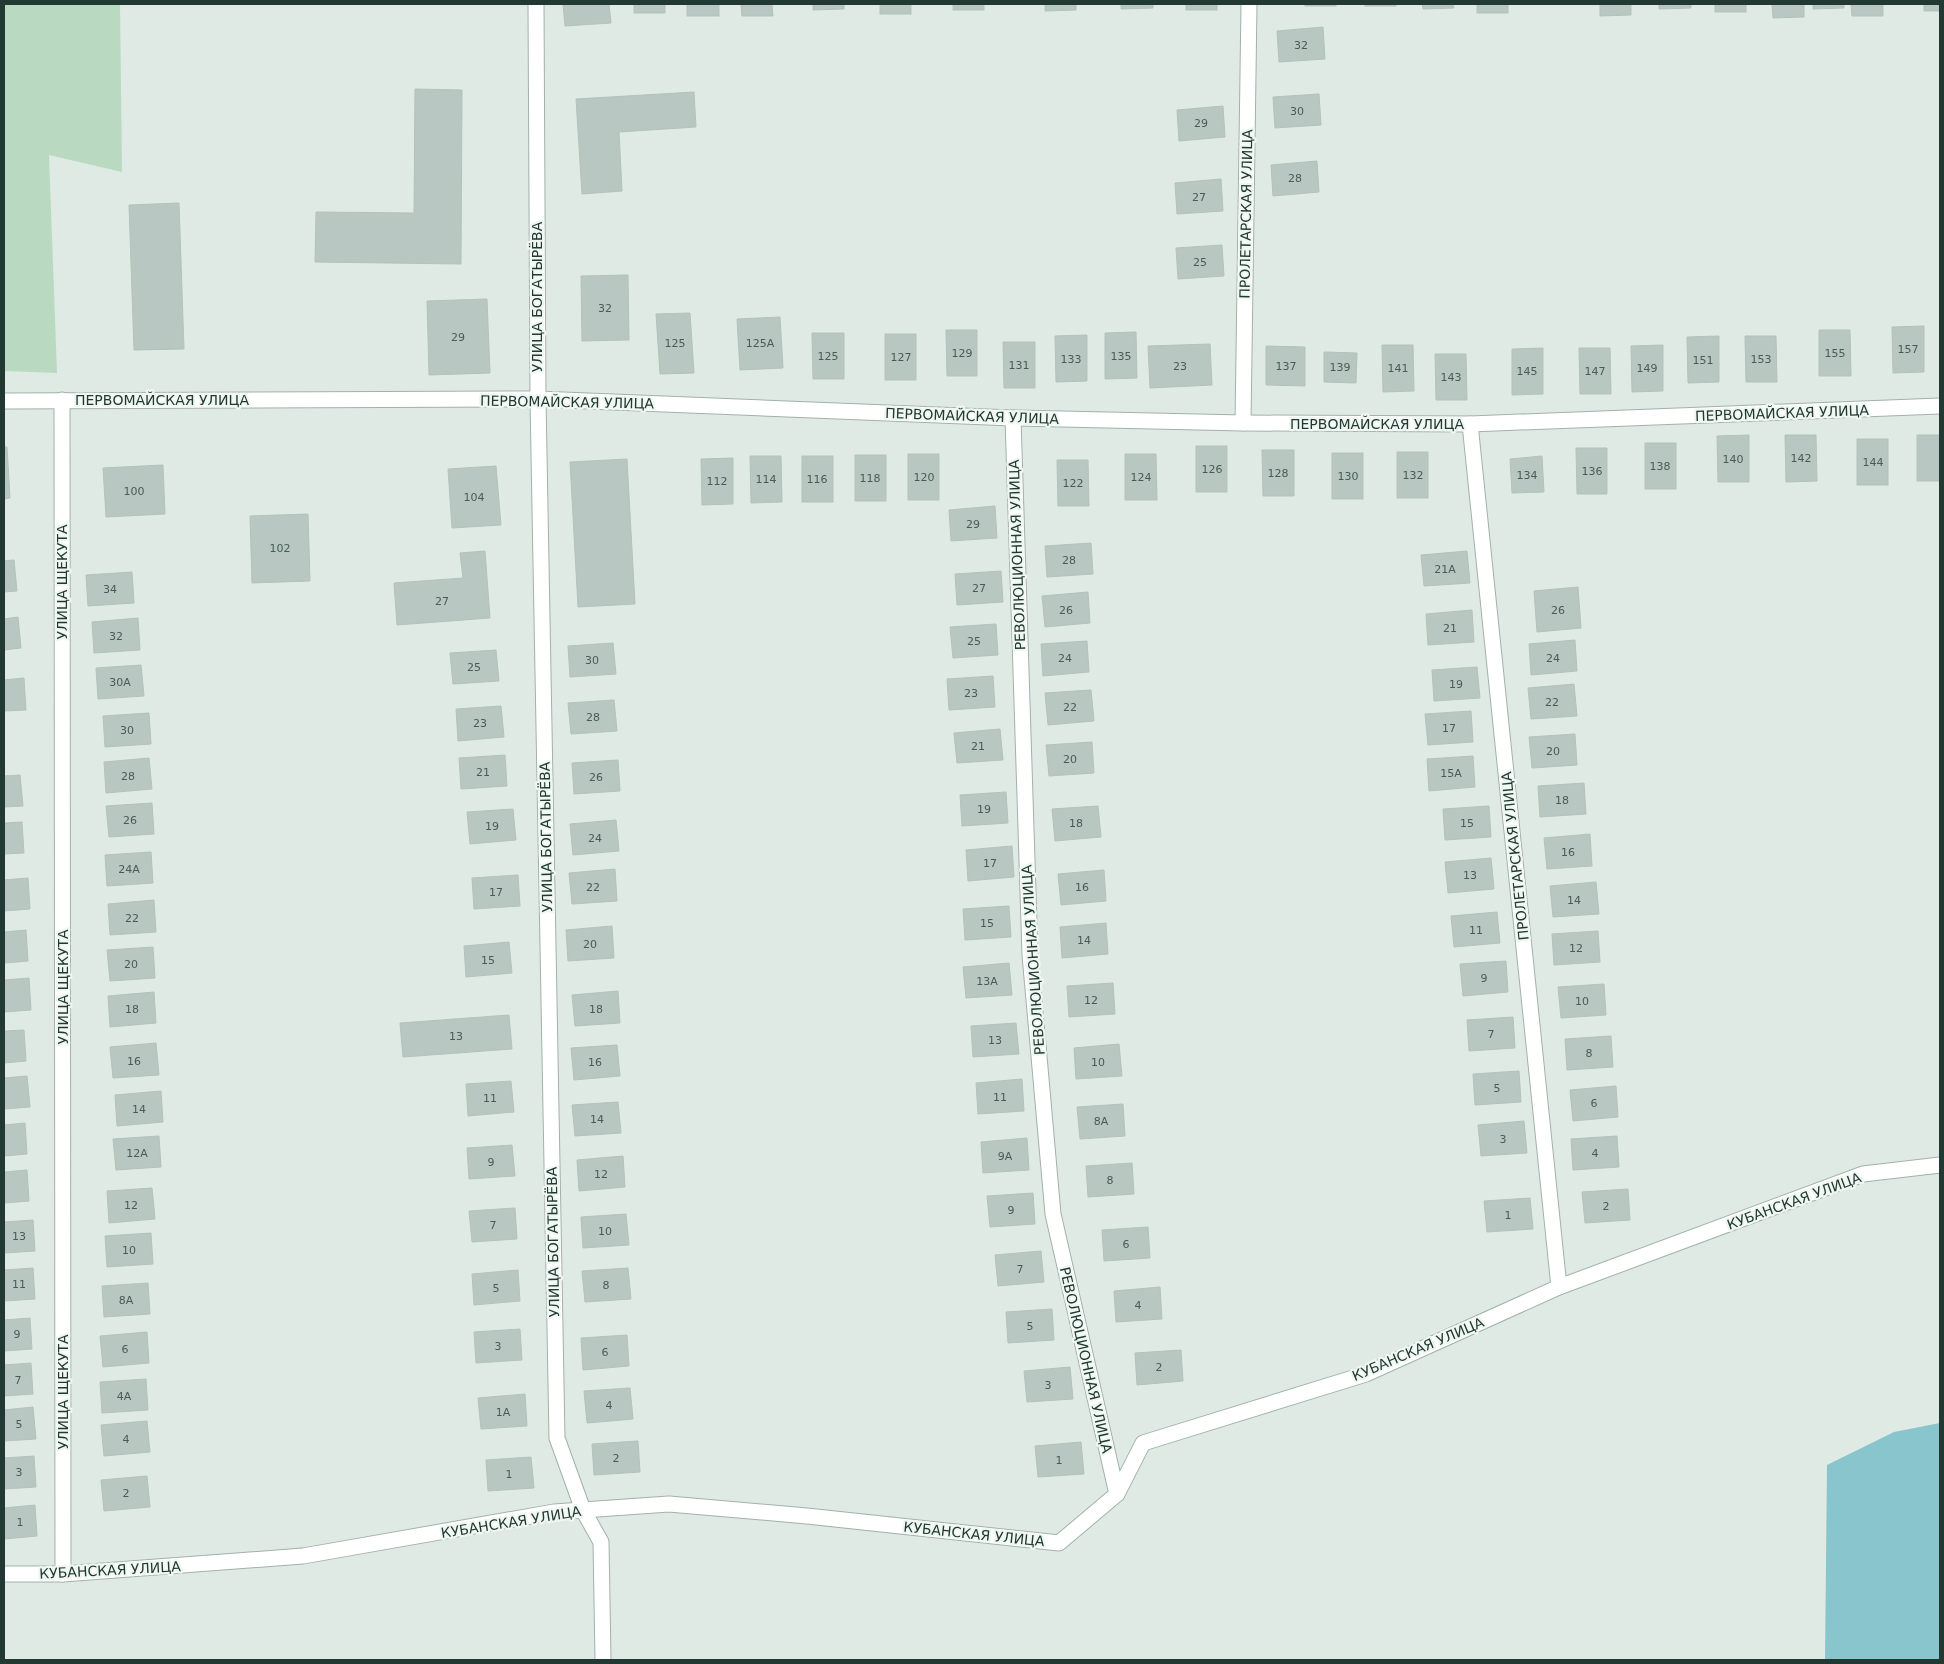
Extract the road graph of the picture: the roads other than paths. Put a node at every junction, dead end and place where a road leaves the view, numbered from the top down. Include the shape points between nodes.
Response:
1 (536, 4) edge
2 (1249, 4) edge
3 (538, 399) junction
4 (62, 400) junction
5 (4, 401) edge
6 (1940, 406) edge
7 (1013, 418) junction
8 (1243, 423) junction
9 (1470, 424) junction
10 (1940, 1165) edge
11 (1559, 1287) junction
12 (1117, 1494) junction
13 (583, 1510) junction
14 (4, 1574) edge
15 (63, 1574) junction
16 (604, 1660) edge

1 - 3 street, УЛИЦА БОГАТЫРЁВА
2 - 8 street, ПРОЛЕТАРСКАЯ УЛИЦА
3 - 4 street, ПЕРВОМАЙСКАЯ УЛИЦА
3 - 7 street, ПЕРВОМАЙСКАЯ УЛИЦА
3 - 13 street, УЛИЦА БОГАТЫРЁВА via 557,1438
4 - 5 street, ПЕРВОМАЙСКАЯ УЛИЦА
4 - 15 street, УЛИЦА ЩЕКУТА
6 - 9 street, ПЕРВОМАЙСКАЯ УЛИЦА
7 - 8 street, ПЕРВОМАЙСКАЯ УЛИЦА
7 - 12 street, РЕВОЛЮЦИОННАЯ УЛИЦА via 1030,955 1053,1214
8 - 9 street, ПЕРВОМАЙСКАЯ УЛИЦА
9 - 11 street, ПРОЛЕТАРСКАЯ УЛИЦА
10 - 11 street, КУБАНСКАЯ УЛИЦА via 1863,1174
11 - 12 street, КУБАНСКАЯ УЛИЦА via 1366,1374 1143,1443
12 - 13 street, КУБАНСКАЯ УЛИЦА via 1059,1544 669,1504
13 - 15 street, КУБАНСКАЯ УЛИЦА via 554,1512 303,1556
13 - 16 street, УЛИЦА БОГАТЫРЁВА via 601,1542
14 - 15 street, КУБАНСКАЯ УЛИЦА

